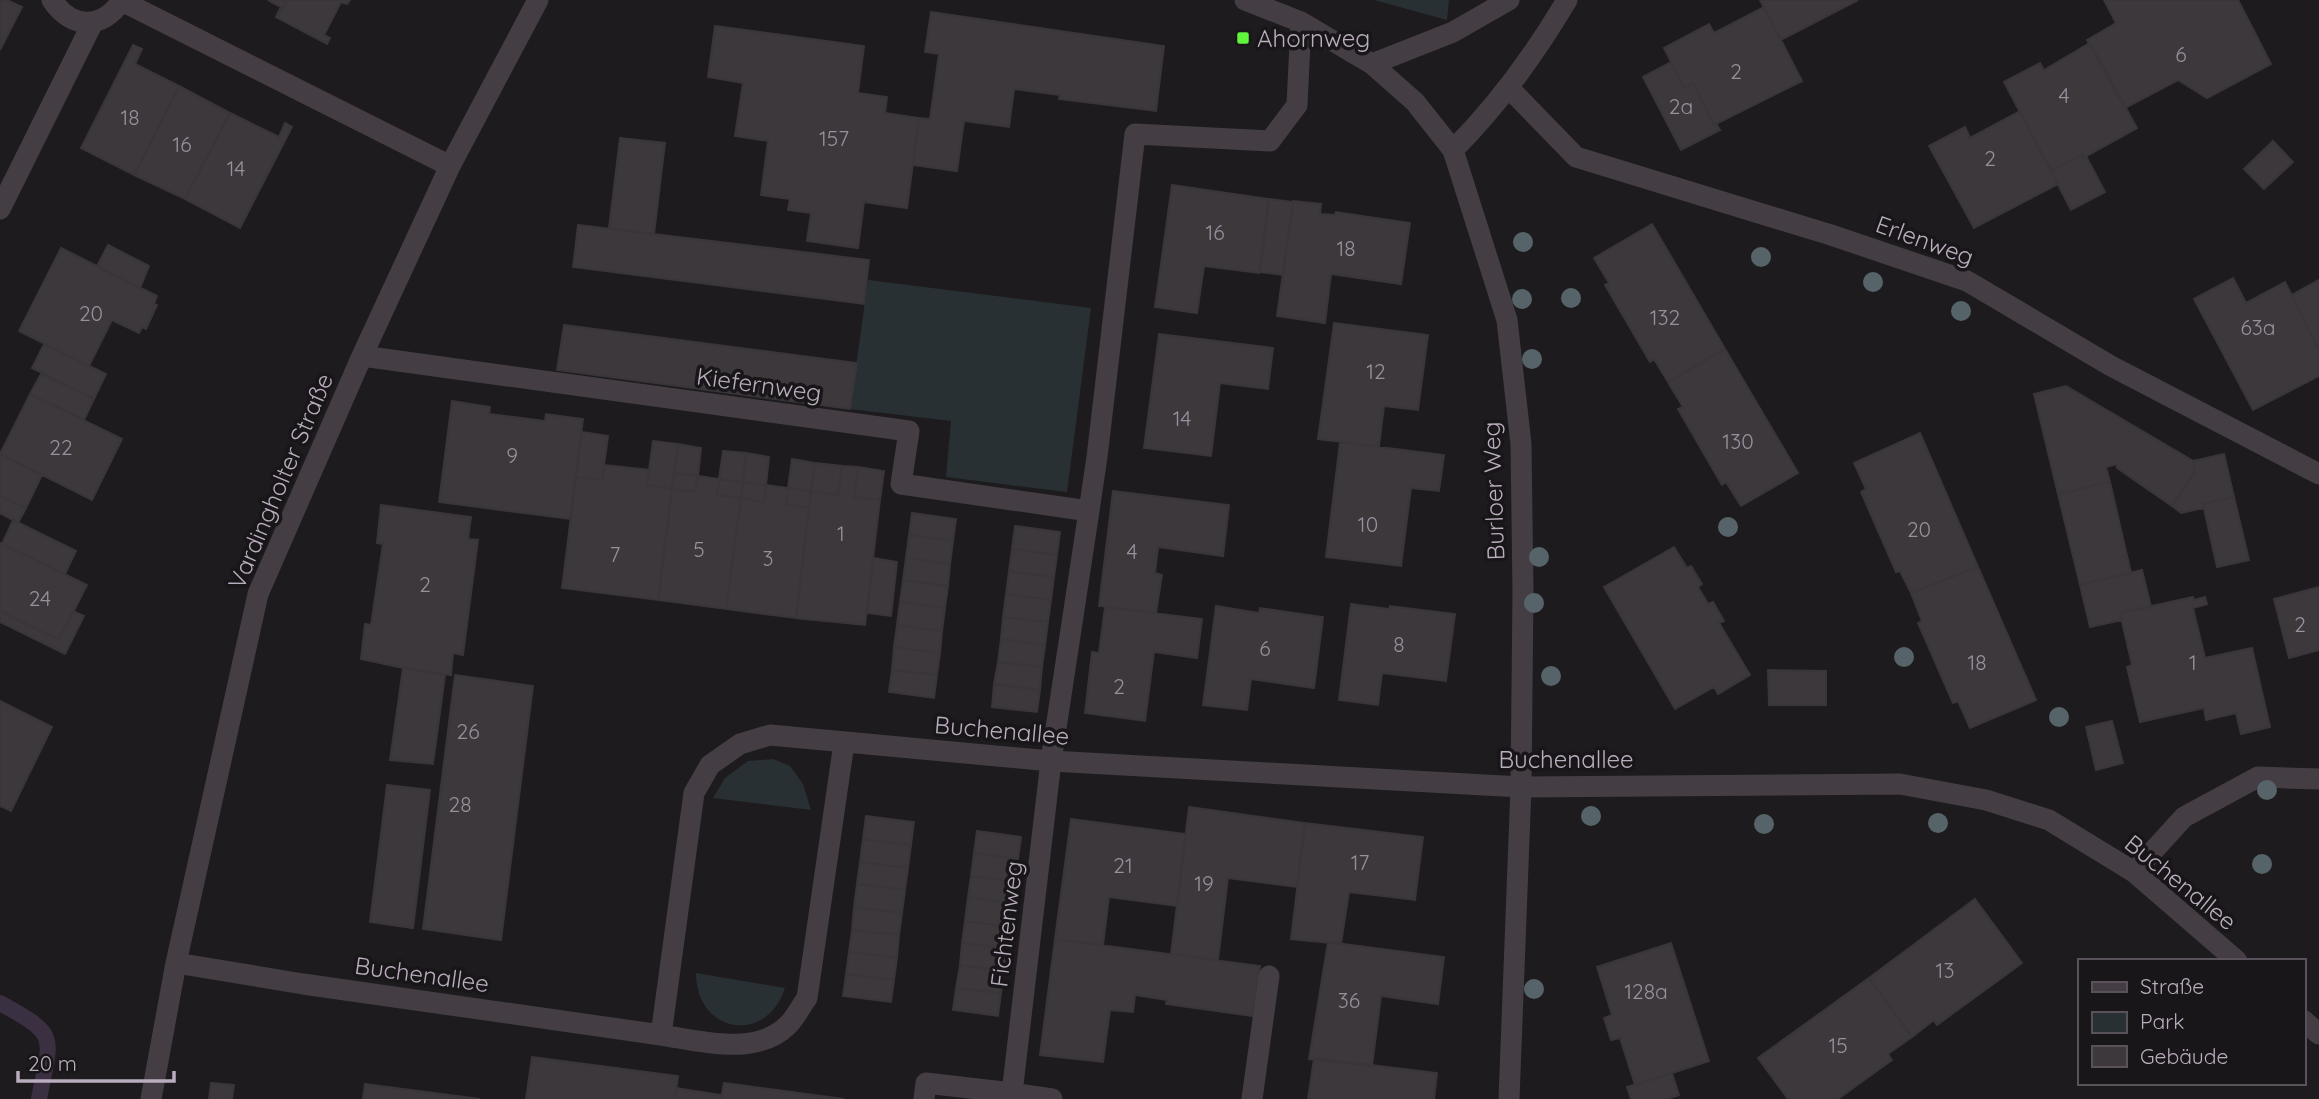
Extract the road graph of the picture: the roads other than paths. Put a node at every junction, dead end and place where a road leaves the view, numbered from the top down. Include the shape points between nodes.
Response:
1 (52, 0) edge
2 (538, 0) edge
3 (1245, 0) edge
4 (1509, 0) edge
5 (1567, 0) edge
6 (122, 1) edge
7 (93, 22) junction
8 (1301, 22) junction
9 (1372, 64) junction
10 (1508, 87) junction
11 (1453, 150) junction
12 (450, 166) junction
13 (0, 209) edge
14 (362, 356) junction
15 (2319, 474) edge
16 (1089, 511) junction
17 (844, 743) junction
18 (1051, 761) junction
19 (2319, 779) edge
20 (1521, 787) junction
21 (2134, 872) junction
22 (2235, 959) edge
23 (176, 963) junction
24 (1269, 976) dead end
25 (2305, 1022) edge
26 (2319, 1034) edge
27 (661, 1035) junction
28 (1012, 1093) junction
29 (151, 1099) edge
30 (924, 1099) edge
31 (1052, 1099) edge
32 (1252, 1099) edge
33 (1509, 1099) edge

1 - 7 street via 68,18
2 - 12 street, Vardingholter Straße
3 - 8 street, Burloer Weg
4 - 9 street via 1453,32
5 - 10 street
6 - 7 street
6 - 12 street
7 - 13 street
8 - 9 street, Burloer Weg
8 - 16 street via 1297,104 1270,141 1135,134
9 - 11 street, Burloer Weg via 1415,102
10 - 11 street
10 - 15 street, Erlenweg via 1576,157 1967,281 2111,366
11 - 20 street, Burloer Weg via 1507,320 1521,444
12 - 14 street, Vardingholter Straße
14 - 16 street, Kiefernweg via 909,431 901,484
14 - 23 street, Vardingholter Straße via 258,594
16 - 18 street
17 - 18 street, Buchenallee
17 - 27 street, Buchenallee via 770,735 740,744 710,765 694,793
17 - 27 street, Buchenallee via 807,998 788,1026 762,1040 729,1045
18 - 20 street, Buchenallee
18 - 28 street, Fichtenweg
19 - 21 street via 2258,777 2184,817
20 - 21 street, Buchenallee via 1900,784 1986,800 2049,820
20 - 33 street, Burloer Weg
21 - 22 street, Buchenallee
23 - 27 street, Buchenallee
23 - 29 street, Vardingholter Straße
24 - 32 street
25 - 26 street
28 - 30 street via 926,1083
28 - 31 street

